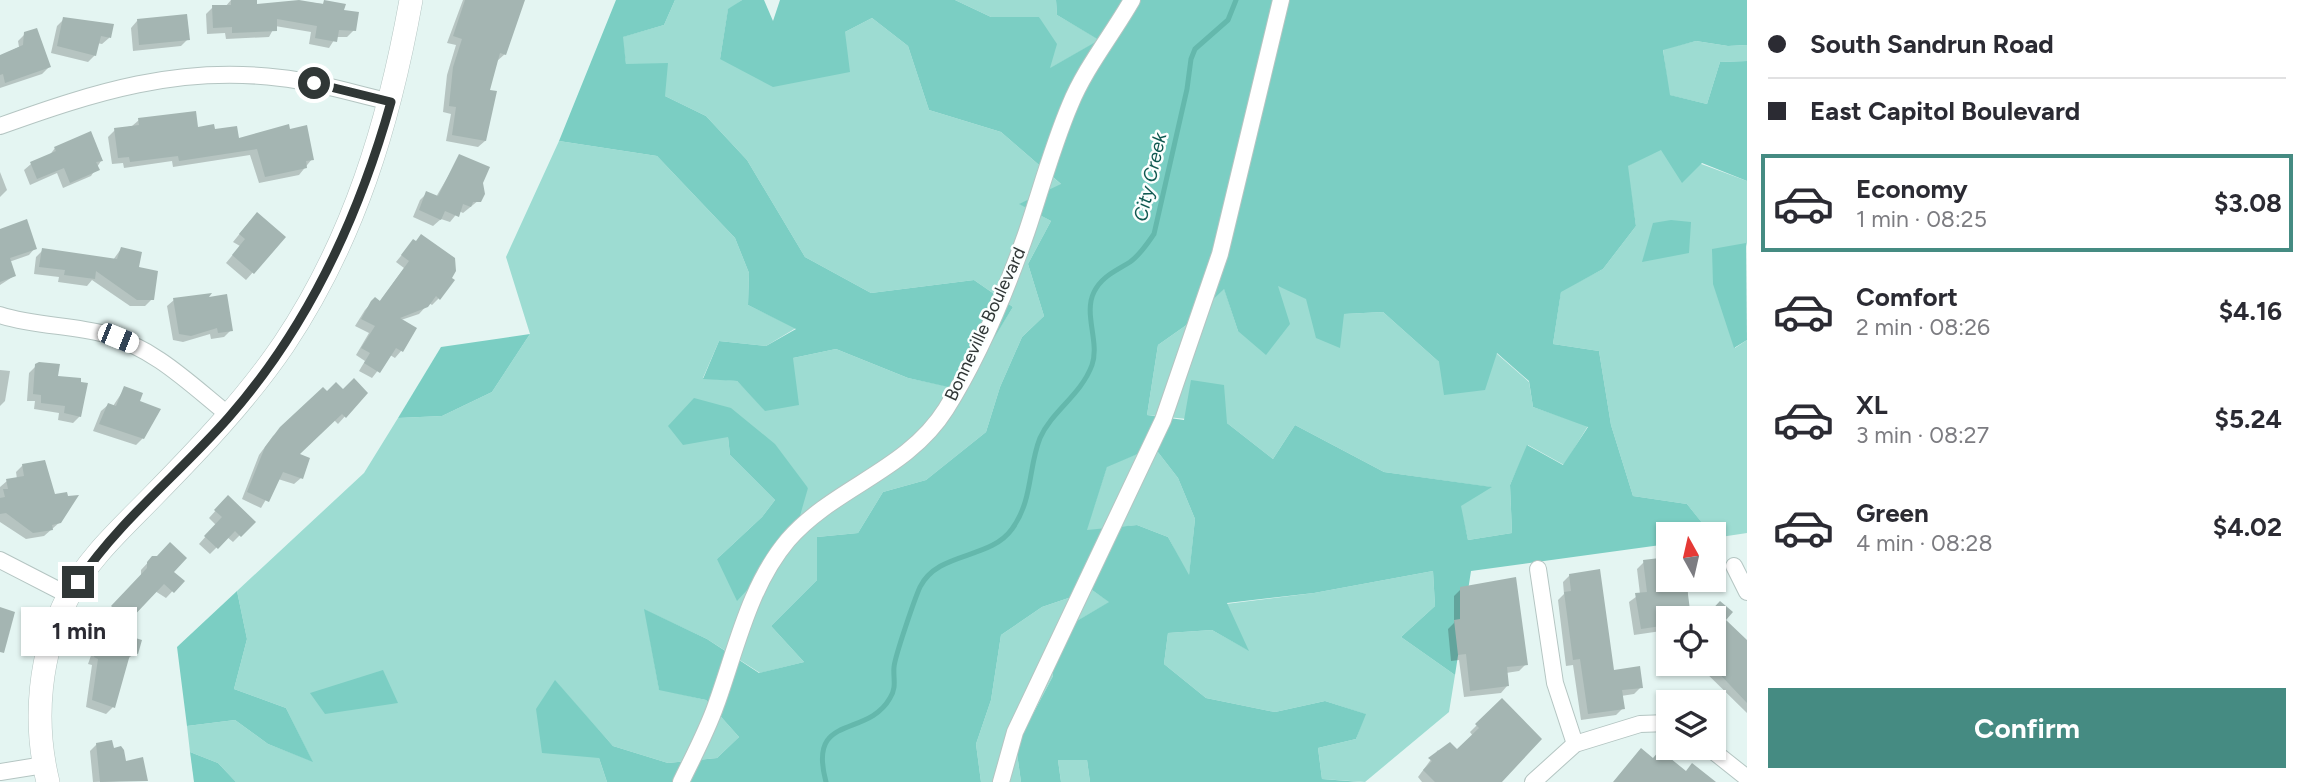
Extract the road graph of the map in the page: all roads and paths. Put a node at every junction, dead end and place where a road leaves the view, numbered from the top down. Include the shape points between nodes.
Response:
1 (411, 0) edge
2 (1132, 0) edge
3 (1281, 0) edge
4 (391, 102) junction
5 (0, 126) edge
6 (0, 315) edge
7 (230, 416) junction
8 (0, 559) edge
9 (1734, 566) dead end
10 (1538, 569) dead end
11 (1747, 592) edge
12 (68, 595) junction
13 (1656, 723) edge
14 (1575, 744) junction
15 (1724, 760) edge
16 (0, 772) edge
17 (46, 773) edge
18 (1747, 778) edge
19 (681, 782) edge
20 (1001, 782) edge
21 (1532, 782) edge

1 - 4 street
2 - 19 street, Bonneville Boulevard via 1070,104 1026,235 947,407 926,437 904,457 835,499 787,541 755,594 715,708
3 - 20 street via 1220,254 1163,420 1015,732
4 - 5 street via 281,78 189,75 135,82
4 - 7 street via 368,177 332,261 284,343
6 - 7 street via 133,344 177,371
7 - 12 street via 102,548
8 - 12 street
9 - 11 street
10 - 14 street via 1557,692
12 - 17 street via 42,678 40,737
13 - 14 street
14 - 21 street
15 - 18 street
16 - 17 street

